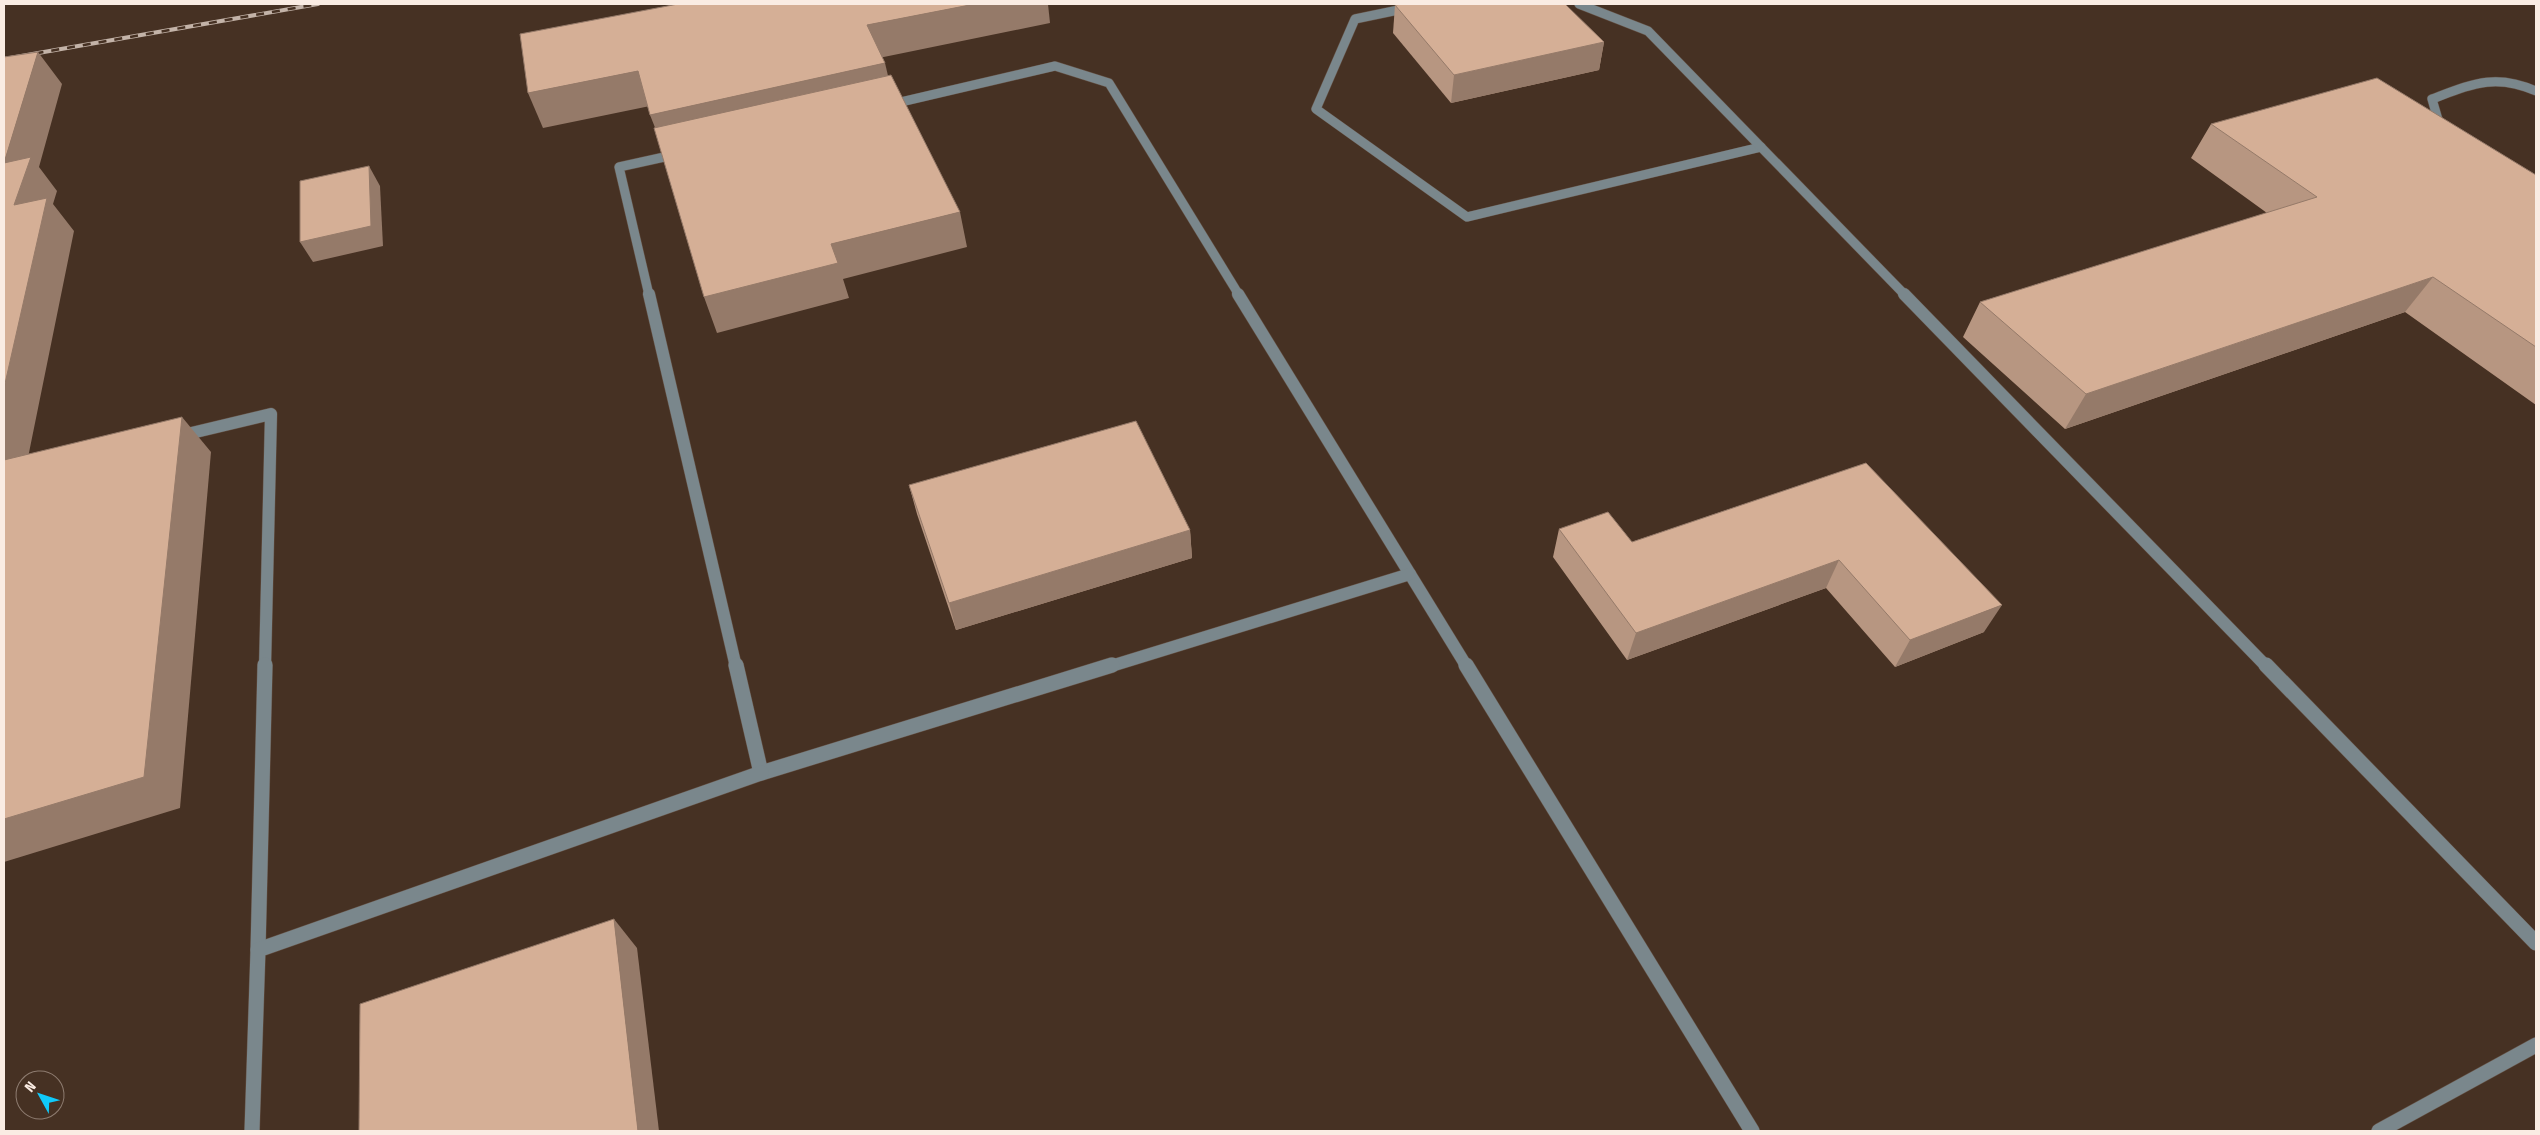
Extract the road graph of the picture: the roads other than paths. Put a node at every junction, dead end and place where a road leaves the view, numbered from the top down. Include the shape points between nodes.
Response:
1 (1427, 4) edge
2 (1579, 4) edge
3 (2536, 91) edge
4 (881, 107) edge
5 (2449, 138) edge
6 (1761, 147) junction
7 (687, 152) edge
8 (169, 438) edge
9 (1410, 574) junction
10 (761, 773) junction
11 (2536, 943) edge
12 (258, 950) junction
13 (2536, 1045) edge
14 (252, 1131) edge
15 (1752, 1131) edge
16 (2379, 1131) edge

1 - 6 lane via 1355,19 1316,109 1467,217
2 - 6 lane via 1648,30
3 - 5 lane via 2522,83 2492,79 2432,99 2442,133
4 - 9 lane via 1055,66 1108,83
6 - 11 lane
7 - 10 lane via 619,167
8 - 12 lane via 271,414
9 - 10 lane
9 - 15 lane
10 - 12 lane
12 - 14 lane
13 - 16 lane

